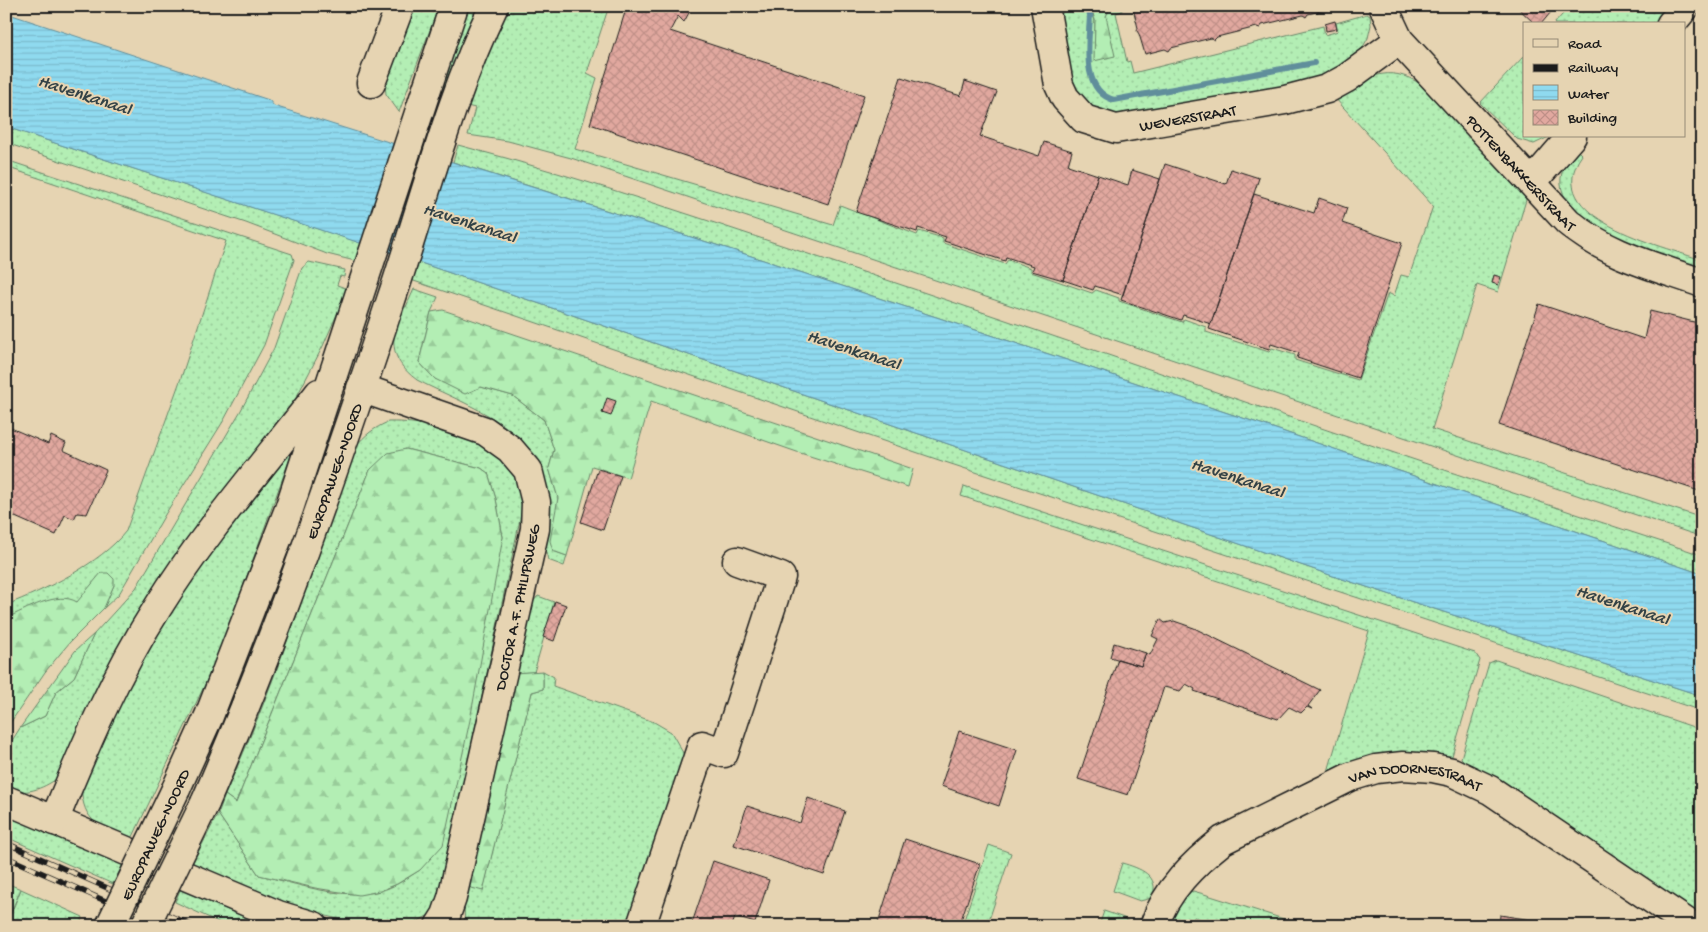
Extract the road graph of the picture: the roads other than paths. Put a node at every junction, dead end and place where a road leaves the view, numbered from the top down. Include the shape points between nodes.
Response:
1 (400, 6) edge
2 (454, 6) edge
3 (494, 6) edge
4 (1045, 6) edge
5 (1383, 6) edge
6 (1686, 6) edge
7 (1673, 22) edge
8 (1399, 40) junction
9 (371, 83) dead end
10 (1570, 138) edge
11 (1533, 182) junction
12 (1702, 283) edge
13 (331, 378) junction
14 (361, 388) junction
15 (737, 562) dead end
16 (6, 800) edge
17 (54, 821) junction
18 (110, 926) edge
19 (145, 926) edge
20 (314, 926) edge
21 (439, 926) edge
22 (641, 926) edge
23 (1154, 926) edge
24 (1692, 926) edge

1 - 9 street
2 - 13 street, EUROPAWEG-NOORD
3 - 14 street, EUROPAWEG-NOORD via 468,65
4 - 8 street, WEVERSTRAAT via 1059,85 1065,98 1084,119 1116,129 1285,100 1327,89
5 - 8 street, POTTENBAKKERSTRAAT
6 - 7 street
8 - 11 street, POTTENBAKKERSTRAAT
10 - 11 street
11 - 12 street, POTTENBAKKERSTRAAT via 1568,222 1588,239
13 - 17 street via 206,537 158,606 95,724
13 - 18 street, EUROPAWEG-NOORD, bridge via 289,509 209,716
14 - 19 street, EUROPAWEG-NOORD, bridge via 279,622 205,803
14 - 21 street, DOCTOR A.F. PHILIPSWEG via 485,431 510,449 528,470 536,502 535,529 456,879 446,915
15 - 22 street via 780,577 724,753 702,745
16 - 17 street
17 - 20 street via 278,915
23 - 24 street, VAN DOORNESTRAAT via 1160,908 1174,888 1205,854 1223,840 1350,777 1376,769 1403,766 1452,772 1490,790

